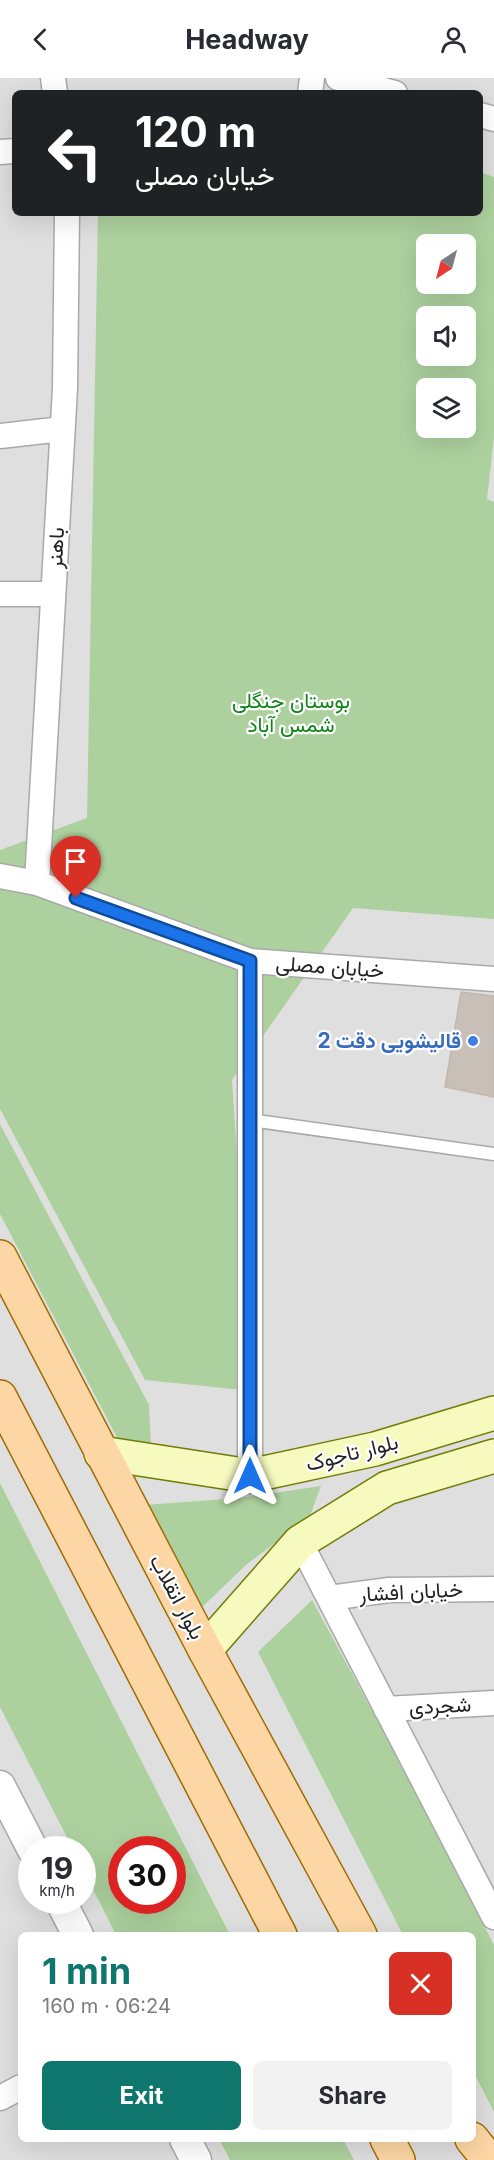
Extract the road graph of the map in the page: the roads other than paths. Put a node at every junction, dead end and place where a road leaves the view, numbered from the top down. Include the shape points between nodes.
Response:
1 (338, 78) edge
2 (384, 90) edge
3 (68, 216) edge
4 (62, 429) junction
5 (0, 436) edge
6 (0, 594) edge
7 (53, 594) junction
8 (0, 876) edge
9 (37, 883) junction
10 (250, 961) junction
11 (494, 979) edge
12 (250, 1120) junction
13 (494, 1154) edge
14 (0, 1257) edge
15 (0, 1397) edge
16 (494, 1413) edge
17 (101, 1453) junction
18 (494, 1456) edge
19 (250, 1476) junction
20 (300, 1542) junction
21 (494, 1589) edge
22 (329, 1598) junction
23 (205, 1650) junction
24 (494, 1703) edge
25 (386, 1709) junction
26 (0, 1786) edge
27 (26, 1836) edge
28 (67, 1914) edge
29 (494, 1917) edge
30 (76, 1932) edge
31 (278, 1932) edge
32 (358, 1932) edge
33 (18, 2089) edge
34 (0, 2098) edge
35 (187, 2142) edge
36 (389, 2142) edge
37 (473, 2142) edge
38 (474, 2142) edge
39 (196, 2160) edge
40 (398, 2160) edge
41 (482, 2160) edge
42 (489, 2160) edge

1 - 2 street
3 - 4 street, باهنر
4 - 5 street
4 - 7 street, باهنر
6 - 7 street
7 - 9 street, باهنر
8 - 9 street, خیابان مصلی
9 - 10 street, خیابان مصلی
10 - 11 street, خیابان مصلی
10 - 12 street
12 - 13 lane
12 - 19 street
14 - 17 main road, بلوار انقلاب
15 - 31 main road
16 - 19 main road, بلوار تاجوک via 375,1449
17 - 19 main road, بلوار تاجوک
17 - 23 main road, بلوار انقلاب
18 - 20 main road via 387,1488
20 - 22 street
20 - 23 main road
21 - 22 street, خیابان افشار via 389,1590
22 - 25 street
23 - 32 main road, بلوار انقلاب
24 - 25 street, شجردی
25 - 29 street
26 - 27 street
28 - 30 street
33 - 34 street
35 - 39 street
36 - 40 main road
37 - 41 main road
38 - 42 main road

